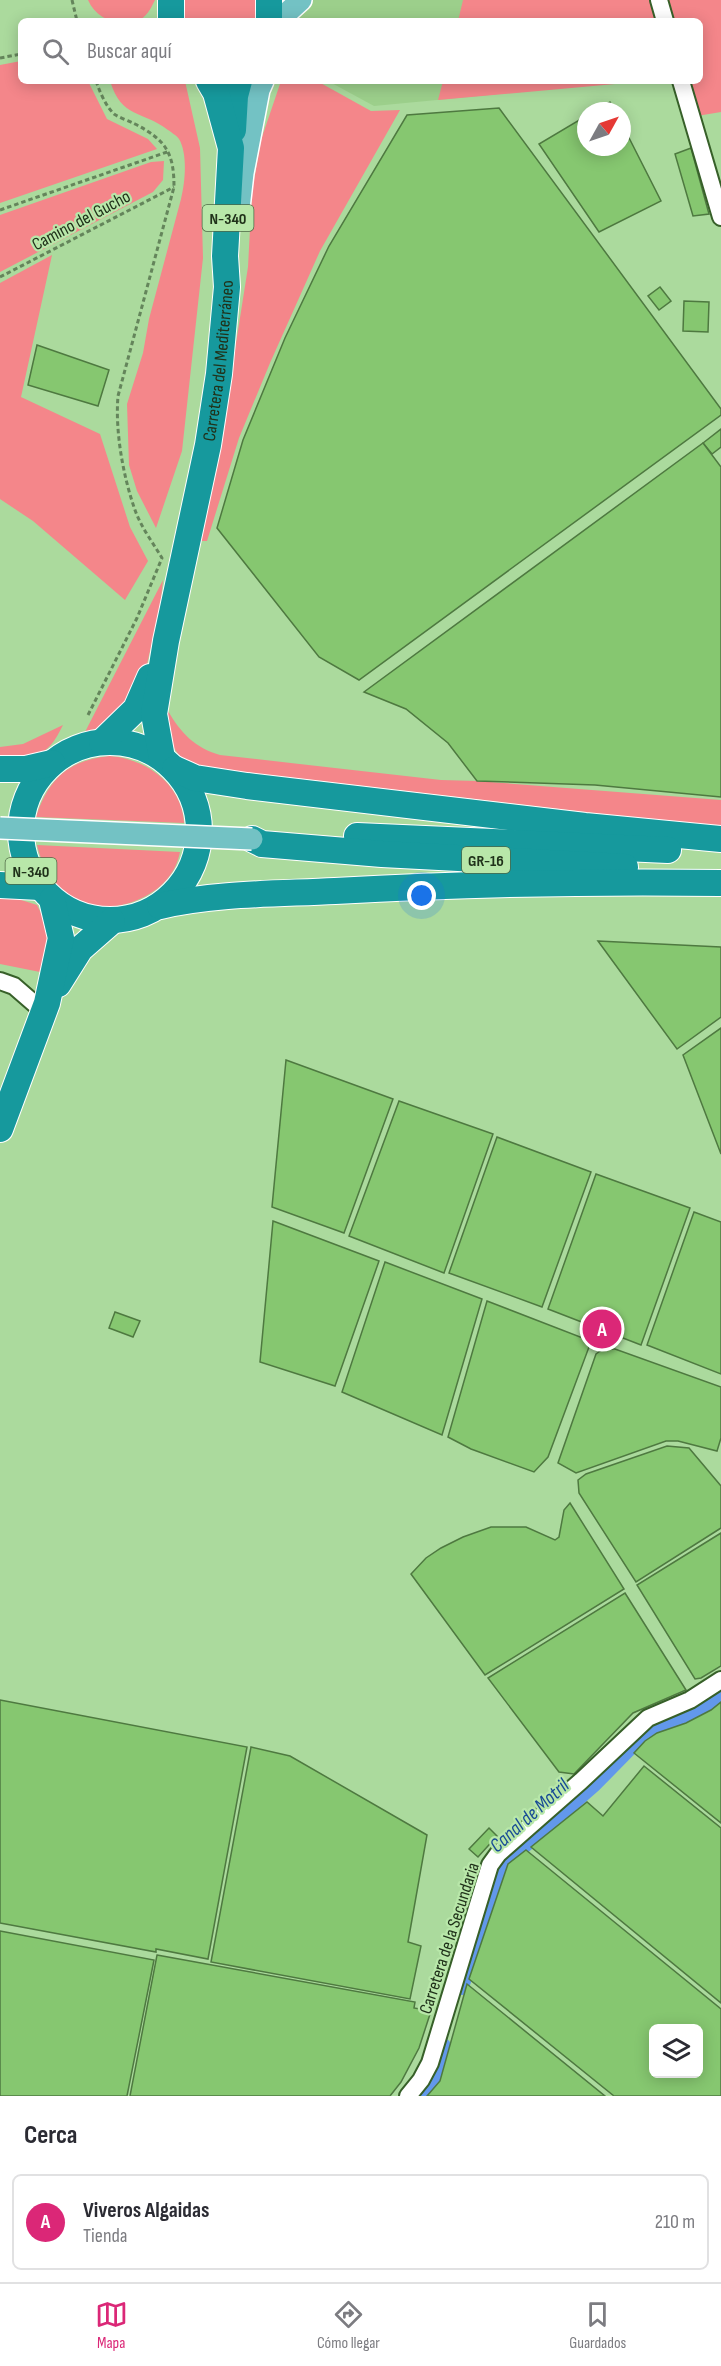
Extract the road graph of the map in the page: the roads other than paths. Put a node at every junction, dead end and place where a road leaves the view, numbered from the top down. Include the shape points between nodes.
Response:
1 (171, 0) edge
2 (269, 0) edge
3 (659, 0) edge
4 (297, 8) edge
5 (171, 18) edge
6 (269, 18) edge
7 (282, 18) edge
8 (664, 18) edge
9 (211, 84) edge
10 (238, 84) edge
11 (262, 84) edge
12 (682, 84) edge
13 (231, 148) junction
14 (721, 217) edge
15 (227, 288) junction
16 (166, 640) junction
17 (102, 742) junction
18 (52, 763) junction
19 (169, 764) junction
20 (0, 769) edge
21 (0, 828) edge
22 (252, 839) junction
23 (721, 839) edge
24 (721, 853) edge
25 (721, 872) edge
26 (721, 883) edge
27 (0, 885) edge
28 (46, 893) junction
29 (160, 906) junction
30 (112, 921) junction
31 (0, 981) edge
32 (46, 1007) junction
33 (0, 1129) edge
34 (721, 1680) edge
35 (408, 2096) edge

1 - 5 highway
2 - 6 highway
3 - 8 street
4 - 7 main road
9 - 13 highway, Carretera del Mediterráneo / N-340
10 - 13 highway, N-340
11 - 15 main road via 243,173 237,256
12 - 14 street
13 - 15 highway, Carretera del Mediterráneo / N-340
15 - 16 highway, Carretera del Mediterráneo / N-340 via 208,444
16 - 17 highway, Carretera del Mediterráneo / N-340 via 136,709
16 - 19 highway, Carretera del Mediterráneo / N-340 via 154,714
17 - 18 highway, N-340 via 75,748
17 - 19 highway, N-340 via 133,745
18 - 20 highway
18 - 28 highway, N-340 via 34,783 23,809 20,836 26,863
19 - 23 highway via 195,778 247,786
19 - 29 highway, N-340 via 190,791 198,815 199,842 193,867 184,882
21 - 22 main road, GR-16, bridge
22 - 24 highway, GR-16 via 398,837
22 - 25 highway, GR-16 via 261,844 382,854
26 - 29 highway via 383,888 192,899
27 - 28 highway
28 - 30 highway, N-340 via 70,912
28 - 32 highway, N-340 via 61,938
29 - 30 highway, N-340 via 137,917
30 - 32 highway, N-340 via 80,949
31 - 32 street
32 - 33 highway, N-340
34 - 35 street, Carretera de la Secundaria via 690,1700 648,1718 498,1854 490,1865 430,2063

